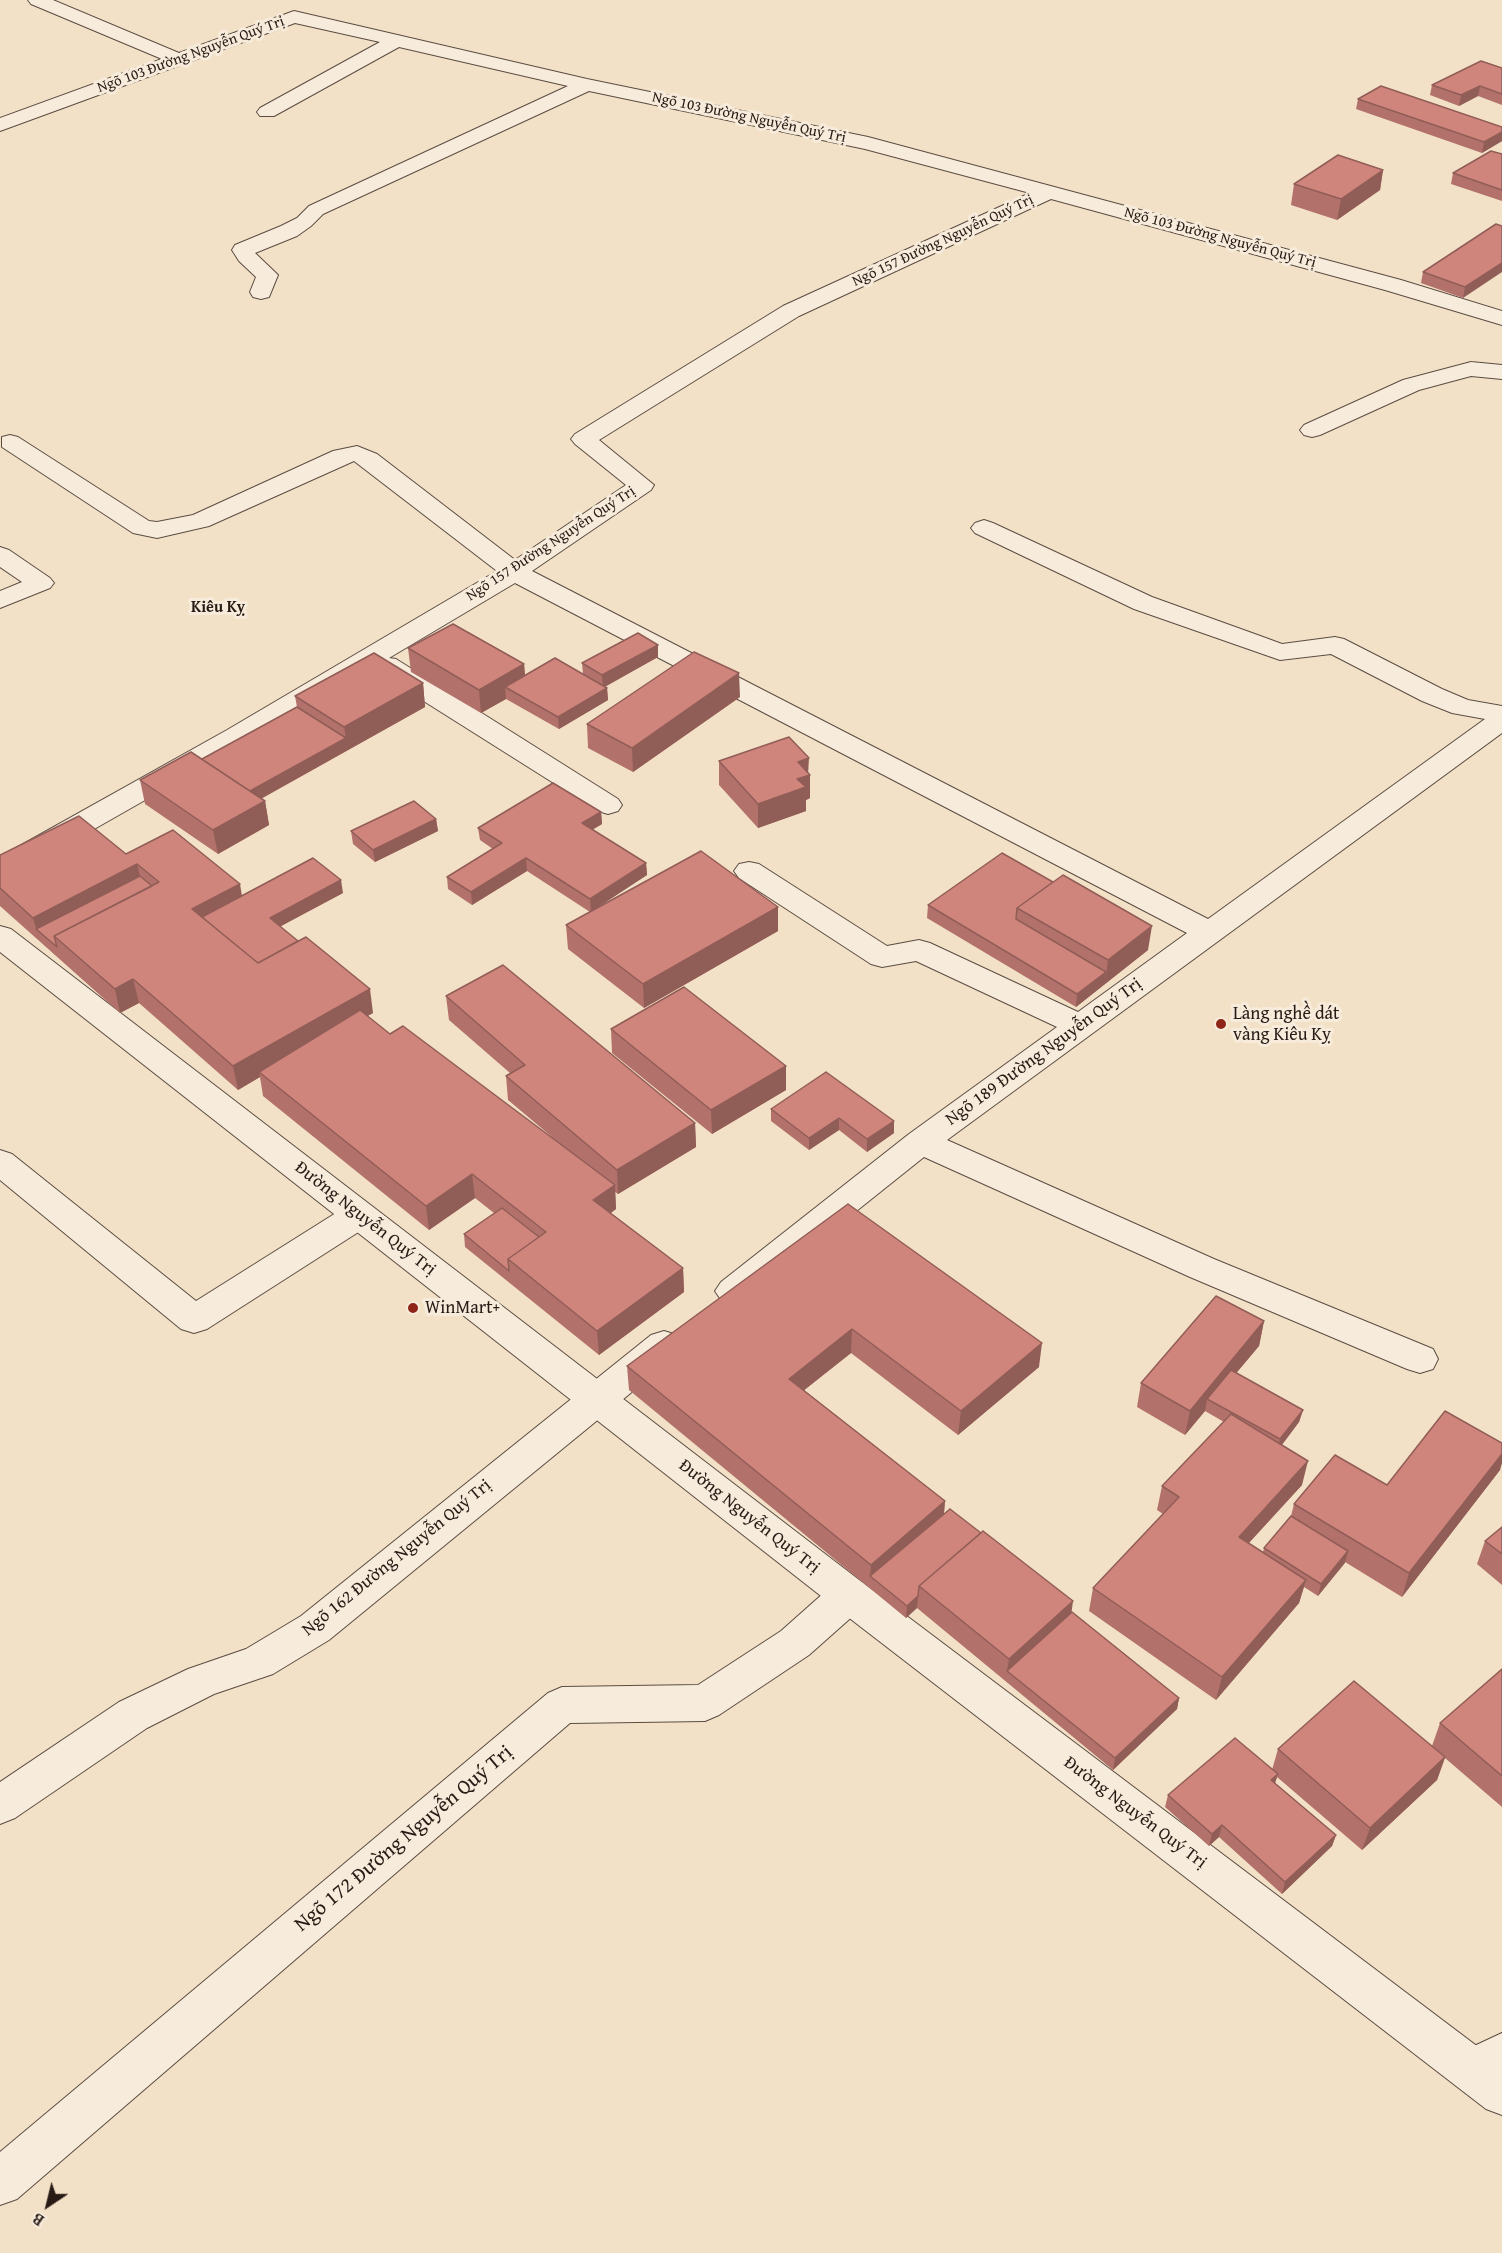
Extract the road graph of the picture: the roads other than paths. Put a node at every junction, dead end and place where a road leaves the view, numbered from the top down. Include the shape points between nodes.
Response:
1 (37, 0) edge
2 (398, 40) junction
3 (180, 60) junction
4 (587, 85) junction
5 (267, 112) dead end
6 (0, 125) edge
7 (1051, 191) junction
8 (261, 292) dead end
9 (1502, 318) edge
10 (1502, 372) edge
11 (1312, 430) dead end
12 (10, 442) dead end
13 (984, 528) dead end
14 (0, 555) edge
15 (514, 572) junction
16 (0, 600) edge
17 (372, 657) junction
18 (1502, 714) edge
19 (1502, 720) edge
20 (608, 805) dead end
21 (0, 870) edge
22 (749, 871) dead end
23 (1209, 932) junction
24 (5, 945) edge
25 (1079, 1025) junction
26 (921, 1142) junction
27 (0, 1162) edge
28 (359, 1215) junction
29 (1420, 1359) dead end
30 (596, 1398) junction
31 (849, 1594) junction
32 (0, 1805) edge
33 (1492, 2073) edge
34 (0, 2182) edge

1 - 3 street
2 - 3 street, Ngõ 103 Đường Nguyễn Quý Trị via 294,17
2 - 4 street, Ngõ 103 Đường Nguyễn Quý Trị
2 - 5 street
3 - 6 street, Ngõ 103 Đường Nguyễn Quý Trị
4 - 7 street, Ngõ 103 Đường Nguyễn Quý Trị via 868,143
4 - 8 street via 316,210 289,231 243,250 267,275
7 - 9 street, Ngõ 103 Đường Nguyễn Quý Trị
7 - 15 street, Ngõ 157 Đường Nguyễn Quý Trị via 791,312 583,438 642,485
10 - 11 street via 1471,369 1411,385
12 - 15 street via 142,528 157,530 200,521 342,456 357,453
13 - 18 street via 1143,603 1254,644 1280,652 1335,645 1432,695
14 - 16 street via 40,583
15 - 17 street, Ngõ 157 Đường Nguyễn Quý Trị
15 - 23 street
17 - 20 street
17 - 21 street, Ngõ 157 Đường Nguyễn Quý Trị
19 - 23 street, Ngõ 189 Đường Nguyễn Quý Trị
22 - 25 street via 882,957 919,950
23 - 25 street, Ngõ 189 Đường Nguyễn Quý Trị
24 - 28 street, Đường Nguyễn Quý Trị
25 - 26 street, Ngõ 189 Đường Nguyễn Quý Trị
26 - 29 street via 1202,1268
26 - 30 street, Ngõ 189 Đường Nguyễn Quý Trị
27 - 28 street via 194,1319
28 - 30 street, Đường Nguyễn Quý Trị
30 - 31 street, Đường Nguyễn Quý Trị
30 - 32 street, Ngõ 162 Đường Nguyễn Quý Trị via 315,1628 259,1662 202,1681 133,1715
31 - 33 street, Đường Nguyễn Quý Trị
31 - 34 street, Ngõ 172 Đường Nguyễn Quý Trị via 795,1643 705,1703 562,1705

